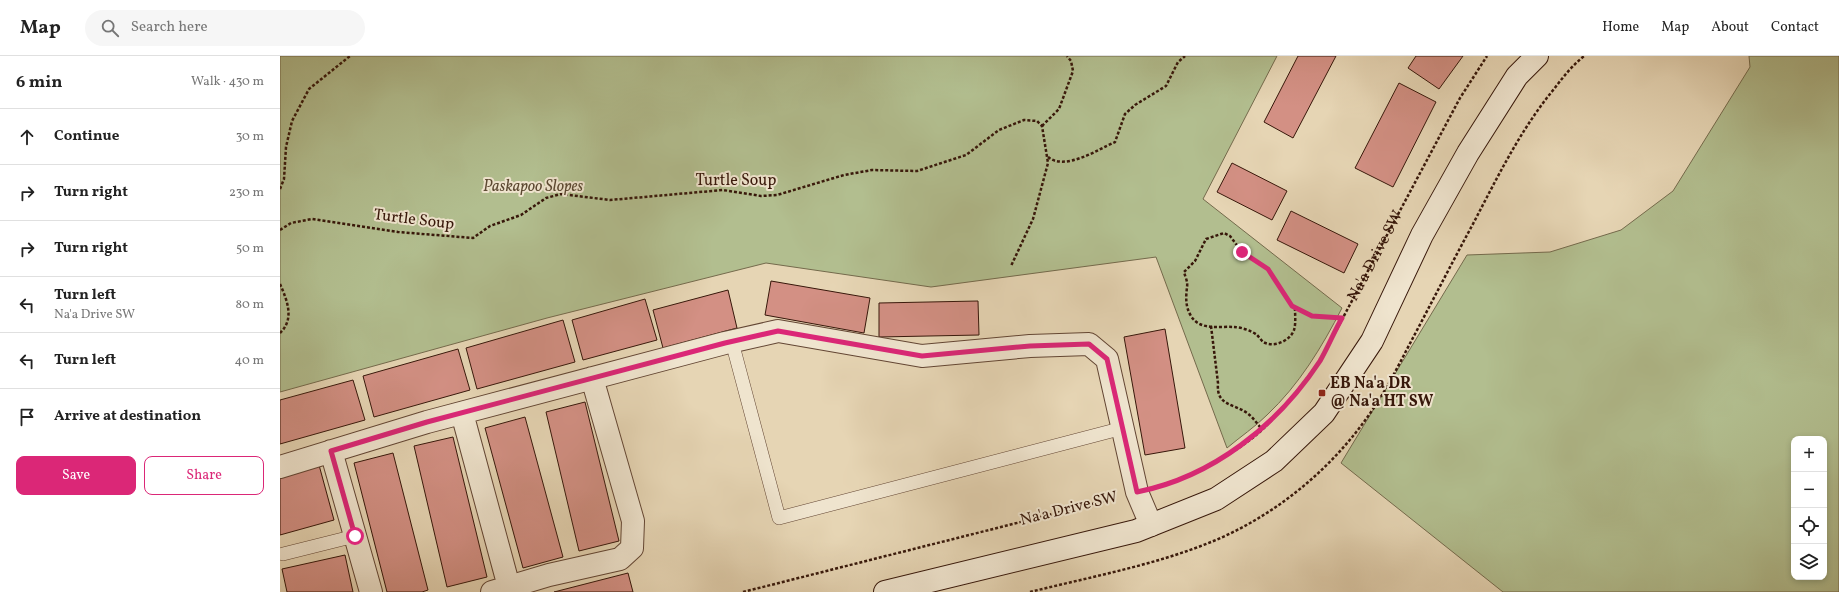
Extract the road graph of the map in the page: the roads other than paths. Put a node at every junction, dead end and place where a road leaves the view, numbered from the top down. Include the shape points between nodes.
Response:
1 (1537, 56) edge
2 (732, 342) junction
3 (592, 378) junction
4 (462, 413) junction
5 (1123, 428) junction
6 (331, 451) junction
7 (280, 467) edge
8 (1151, 525) junction
9 (355, 536) junction
10 (283, 554) dead end
11 (500, 589) edge
12 (371, 592) edge
13 (885, 592) edge

1 - 8 street, Na'a Drive SW via 1517,76 1468,153 1422,235 1372,341 1324,413 1274,461 1216,499
2 - 3 street
2 - 5 street via 778,331 922,356 1030,346 1089,344 1107,359
2 - 5 lane via 779,518
3 - 4 street
3 - 11 street via 633,521 632,548 620,559
4 - 6 street
4 - 11 street
5 - 8 street via 1137,492
6 - 7 street
6 - 9 street
8 - 13 street, Na'a Drive SW via 1136,531
9 - 10 lane
9 - 12 street

